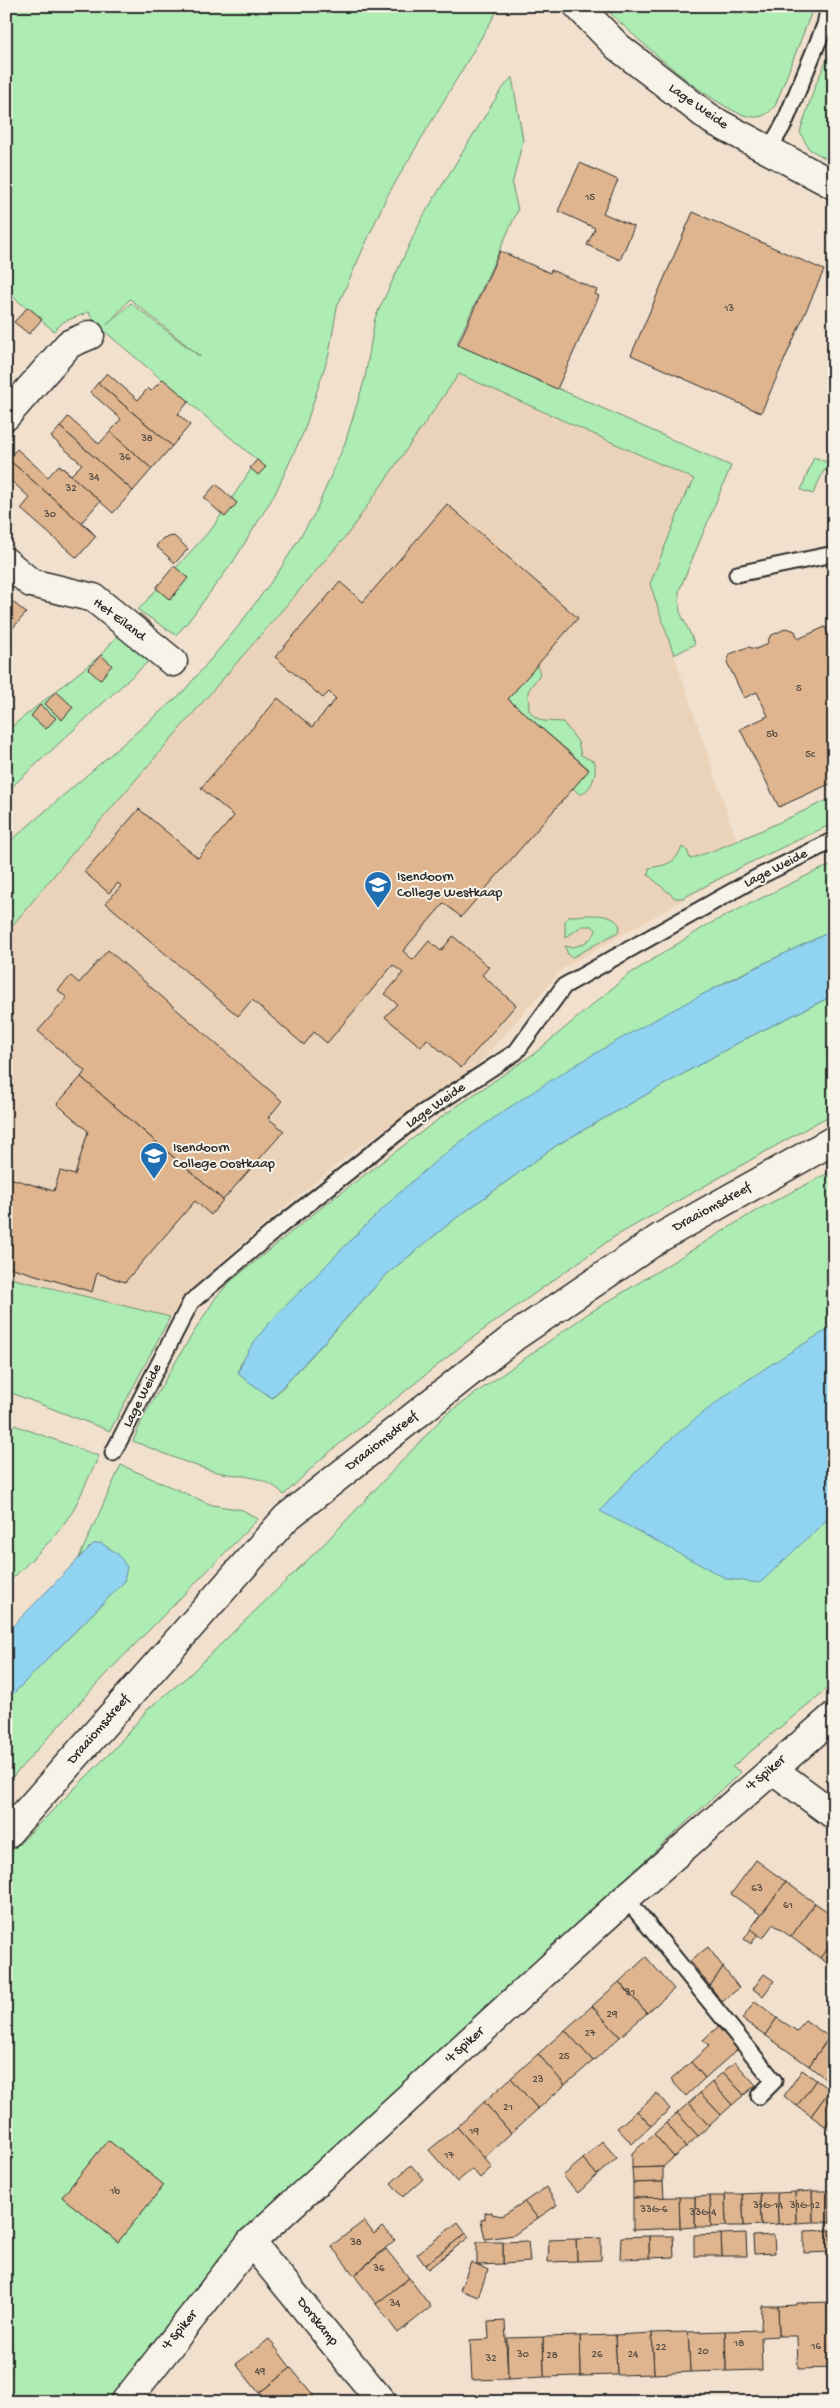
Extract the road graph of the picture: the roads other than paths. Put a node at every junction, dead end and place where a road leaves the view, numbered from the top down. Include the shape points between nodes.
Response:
1 (578, 6) edge
2 (827, 6) edge
3 (768, 151) junction
4 (834, 185) edge
5 (90, 335) dead end
6 (6, 416) edge
7 (834, 554) edge
8 (6, 562) edge
9 (737, 574) dead end
10 (173, 662) dead end
11 (834, 840) edge
12 (834, 1140) edge
13 (113, 1453) dead end
14 (834, 1716) edge
15 (772, 1769) junction
16 (834, 1815) edge
17 (6, 1835) edge
18 (626, 1898) junction
19 (759, 2096) dead end
20 (251, 2242) junction
21 (125, 2402) edge
22 (382, 2402) edge

1 - 3 street, Lage Weide via 618,48 668,87 712,120
2 - 3 lane via 825,25 784,124
3 - 4 street, Lage Weide
5 - 6 street via 69,344
7 - 9 lane
8 - 10 street, Het Eiland via 31,583 94,598
11 - 13 lane, Lage Weide via 756,878 564,986 516,1052 422,1114 198,1295 191,1302
12 - 17 street, Draaiomsdreef via 661,1237 514,1337 286,1518
14 - 15 street, 't Spiker
15 - 16 street
15 - 18 street, 't Spiker
18 - 19 lane via 774,2081
18 - 20 street, 't Spiker
20 - 21 street, 't Spiker
20 - 22 street, Dorskamp

